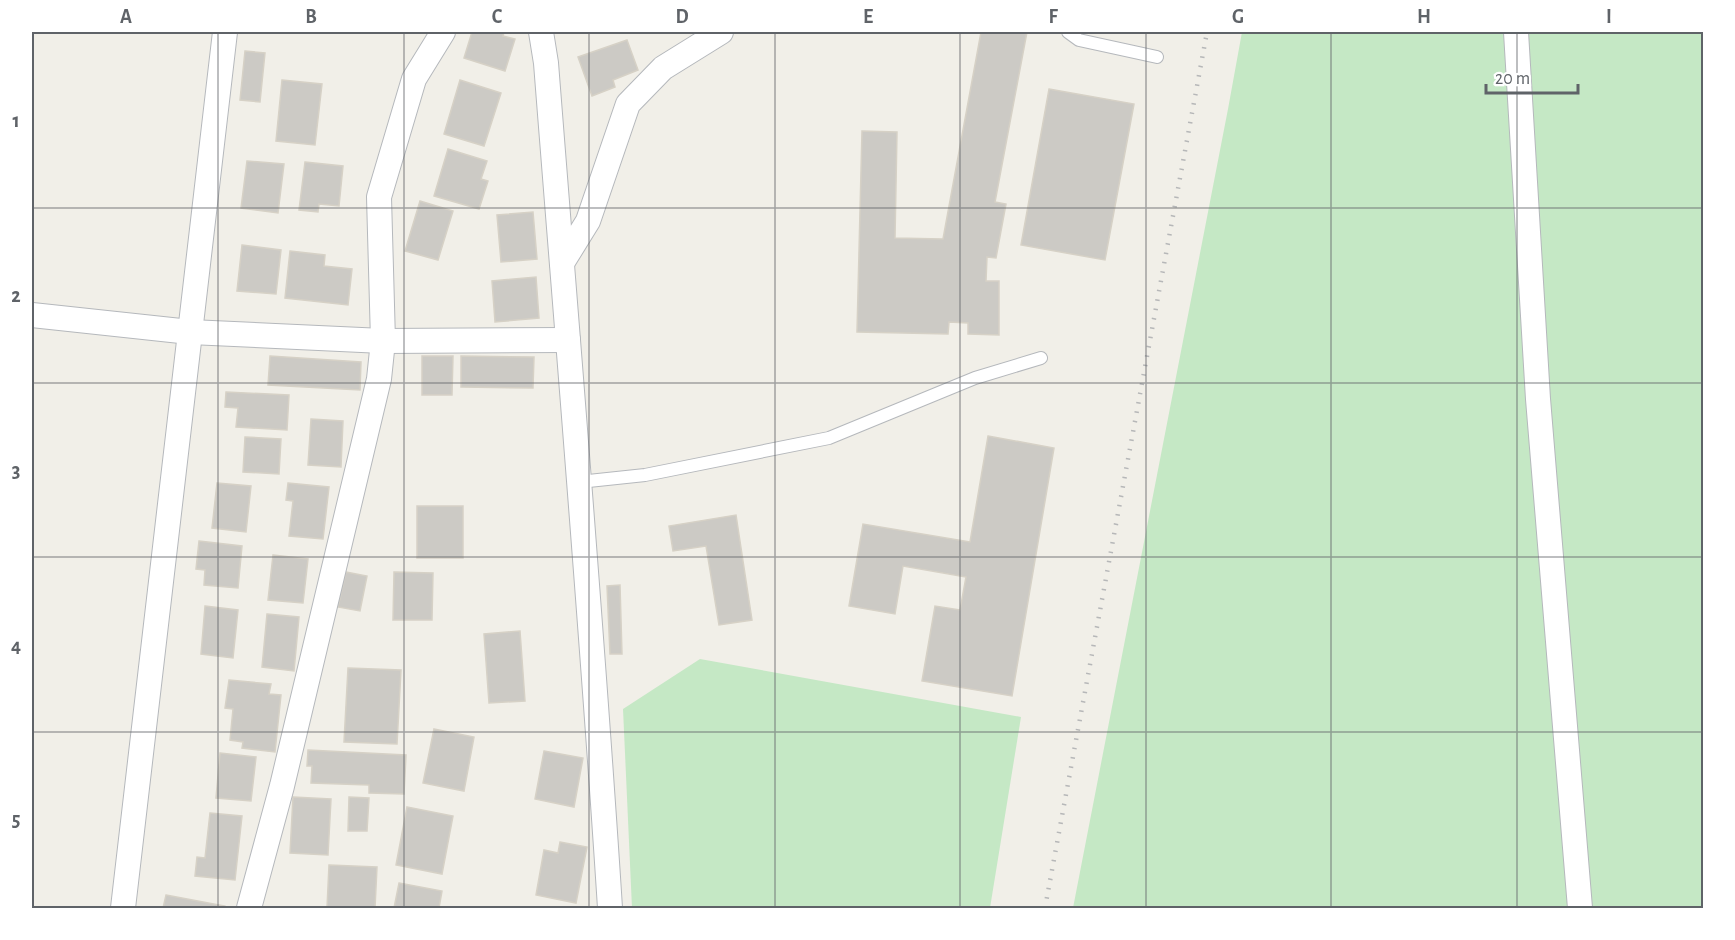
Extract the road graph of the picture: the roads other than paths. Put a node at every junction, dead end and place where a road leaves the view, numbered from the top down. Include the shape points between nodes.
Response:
1 (225, 32) edge
2 (443, 32) edge
3 (541, 32) edge
4 (721, 32) edge
5 (1068, 32) edge
6 (1516, 32) edge
7 (1157, 57) dead end
8 (562, 263) junction
9 (32, 315) edge
10 (190, 332) junction
11 (568, 340) junction
12 (382, 341) junction
13 (1041, 358) dead end
14 (579, 482) junction
15 (123, 909) edge
16 (249, 909) edge
17 (609, 909) edge
18 (1580, 909) edge

1 - 10 street
2 - 12 street via 414,79 379,197
3 - 8 street
4 - 8 street via 663,68 628,105 588,221
5 - 7 lane via 1079,40
6 - 18 street via 1538,399
8 - 11 street
9 - 10 street
10 - 12 street
10 - 15 street
11 - 12 street
11 - 14 street
12 - 16 street via 373,402
13 - 14 lane via 975,378 829,438 645,475
14 - 17 street

